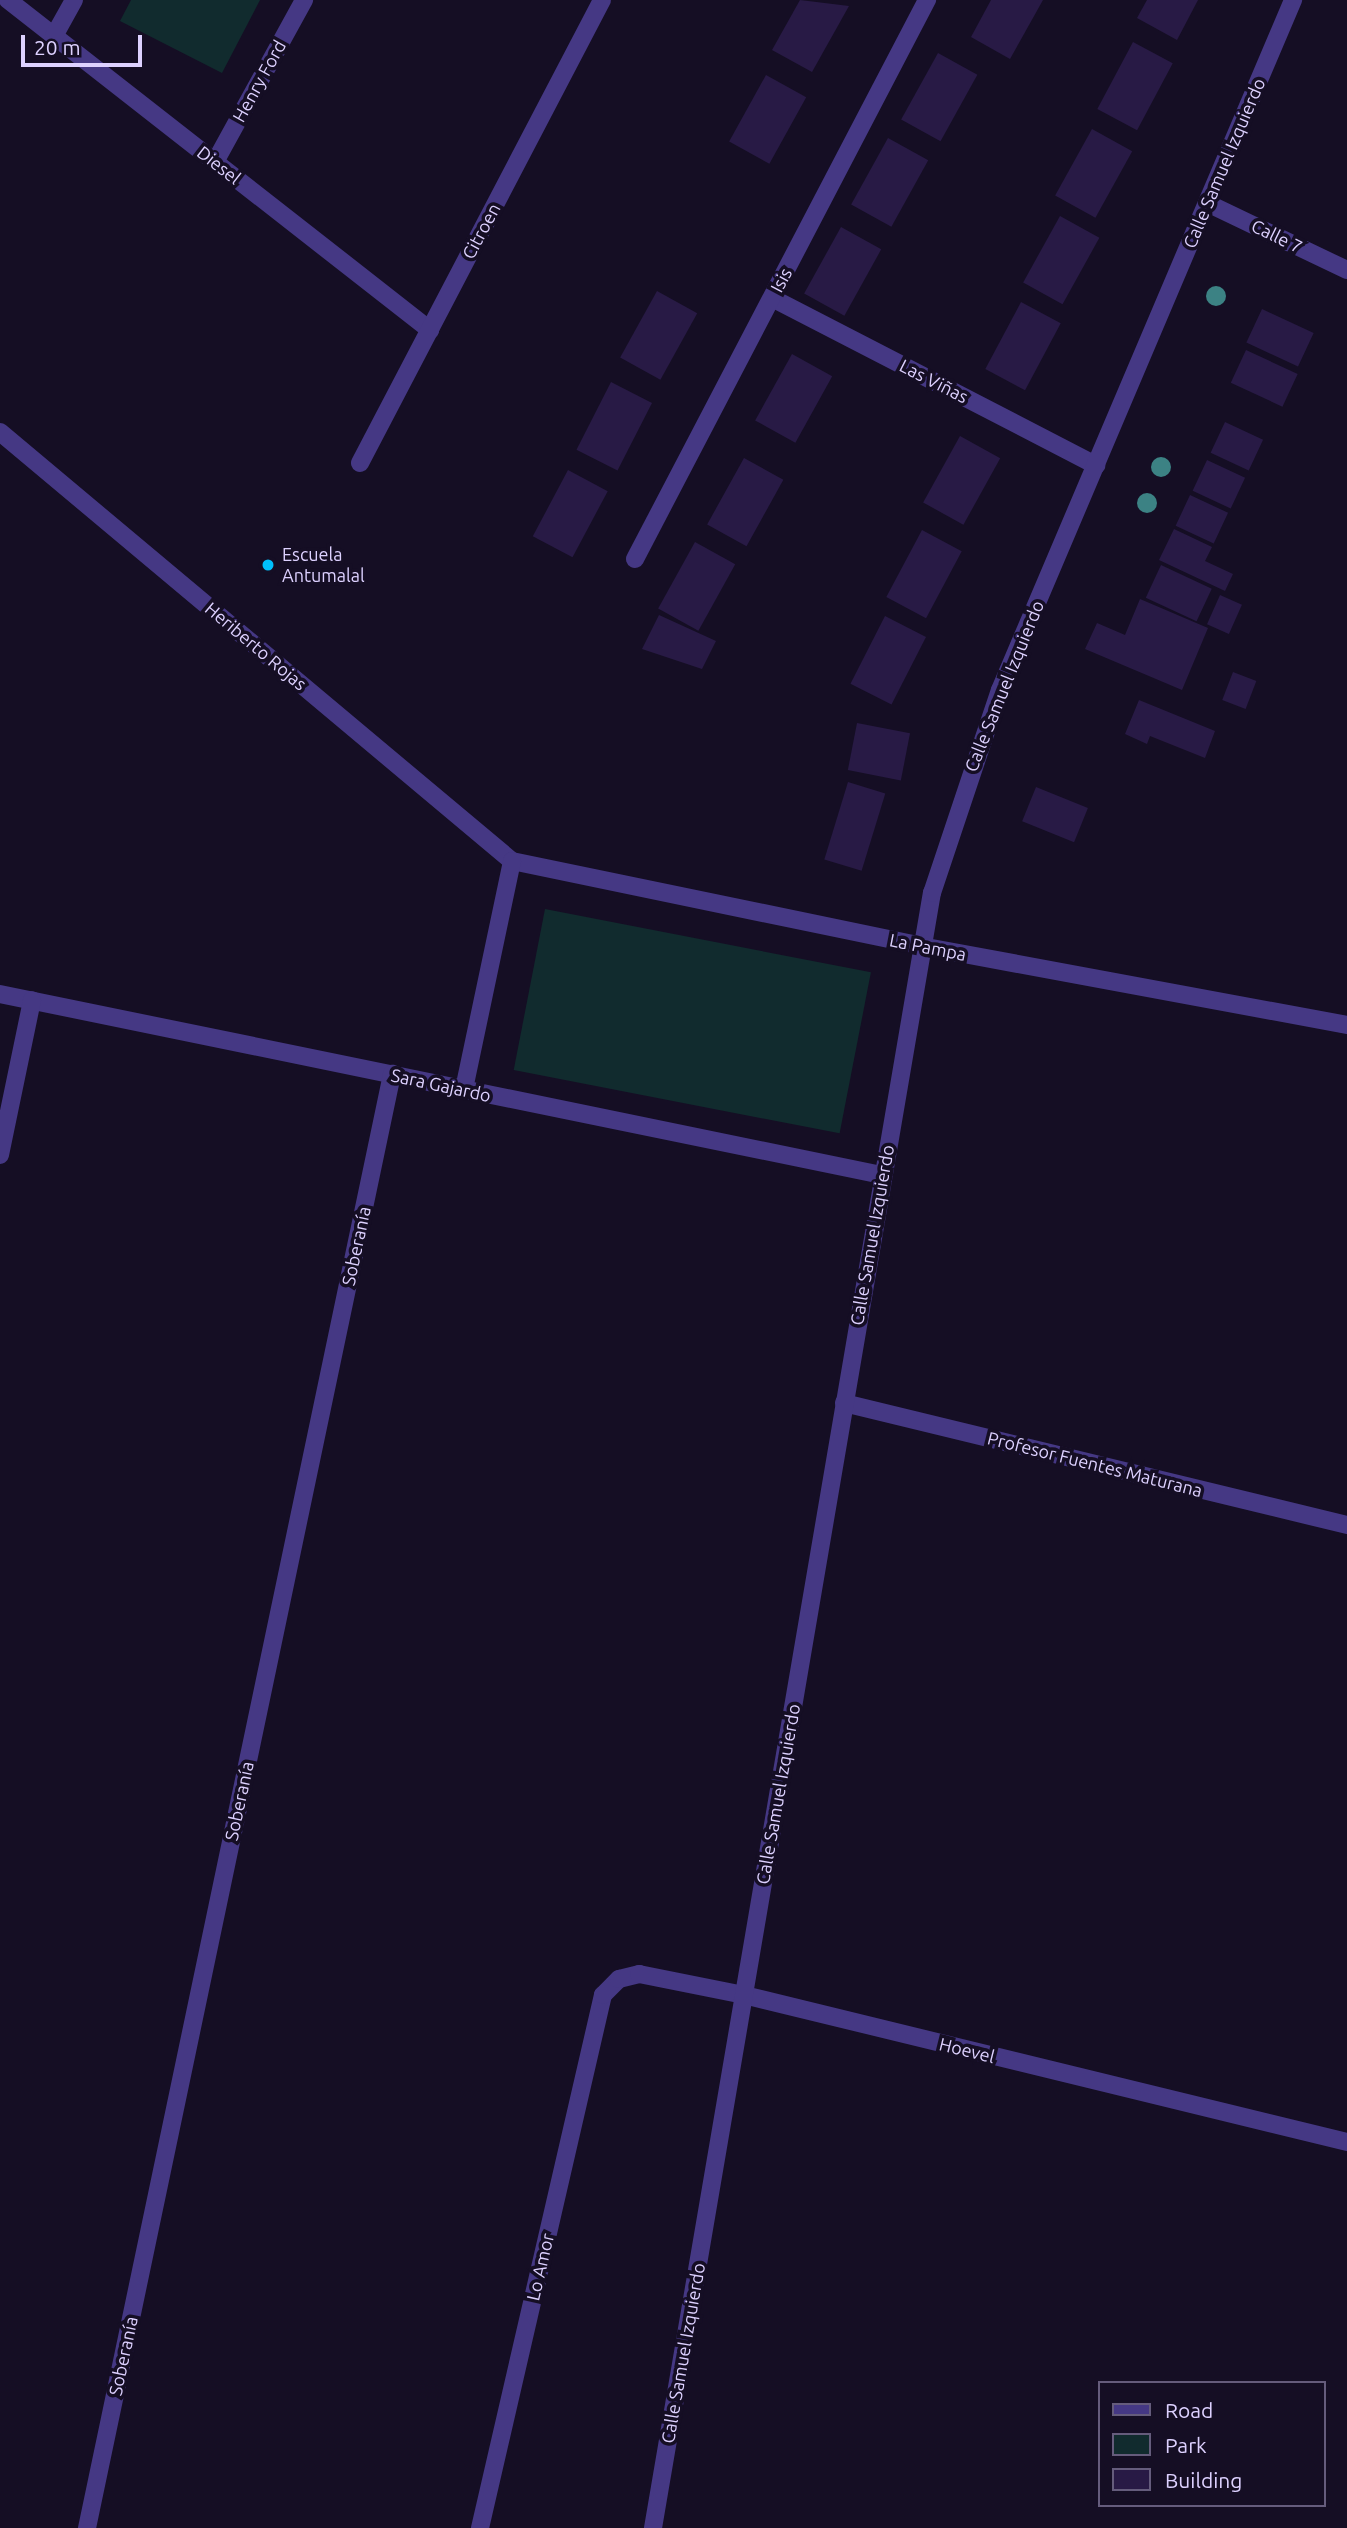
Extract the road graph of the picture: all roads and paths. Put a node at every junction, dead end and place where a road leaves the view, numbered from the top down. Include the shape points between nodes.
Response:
1 (8, 0) edge
2 (74, 0) edge
3 (304, 0) edge
4 (602, 0) edge
5 (927, 0) edge
6 (1293, 0) edge
7 (54, 36) junction
8 (215, 162) junction
9 (1207, 203) junction
10 (1347, 270) edge
11 (772, 298) junction
12 (430, 330) junction
13 (0, 432) edge
14 (360, 463) dead end
15 (1096, 465) junction
16 (635, 559) dead end
17 (512, 861) junction
18 (921, 946) junction
19 (0, 994) edge
20 (32, 1000) junction
21 (1347, 1025) edge
22 (392, 1074) junction
23 (464, 1089) junction
24 (0, 1155) edge
25 (882, 1175) junction
26 (844, 1403) junction
27 (1347, 1525) edge
28 (744, 1996) junction
29 (600, 2006) joint
30 (1347, 2142) edge
31 (87, 2528) edge
32 (480, 2528) edge
33 (653, 2528) edge

1 - 7 street, Diesel
2 - 7 street
3 - 8 street, Henry Ford
4 - 12 street, Citroen
5 - 11 street, Isis
6 - 9 street, Calle Samuel Izquierdo
7 - 8 street, Diesel
8 - 12 street, Diesel
9 - 10 street, Calle 7
9 - 15 street, Calle Samuel Izquierdo
11 - 15 street, Las Viñas
11 - 16 street, Isis
12 - 14 street, Citroen
13 - 17 street, Heriberto Rojas
15 - 18 street, Calle Samuel Izquierdo via 970,767
17 - 18 street, La Pampa
17 - 23 street
18 - 21 street, La Pampa
18 - 25 street, Calle Samuel Izquierdo
19 - 20 street, Sara Gajardo
20 - 22 street, Sara Gajardo
20 - 24 street
22 - 23 street, Sara Gajardo
22 - 31 street, Soberanía
23 - 25 street, Sara Gajardo
25 - 26 street, Calle Samuel Izquierdo
26 - 27 street, Profesor Fuentes Maturana
26 - 28 street, Calle Samuel Izquierdo
28 - 29 street, Hoevel via 639,1974 619,1979
28 - 30 street, Hoevel
28 - 33 street, Calle Samuel Izquierdo
29 - 32 street, Lo Amor

